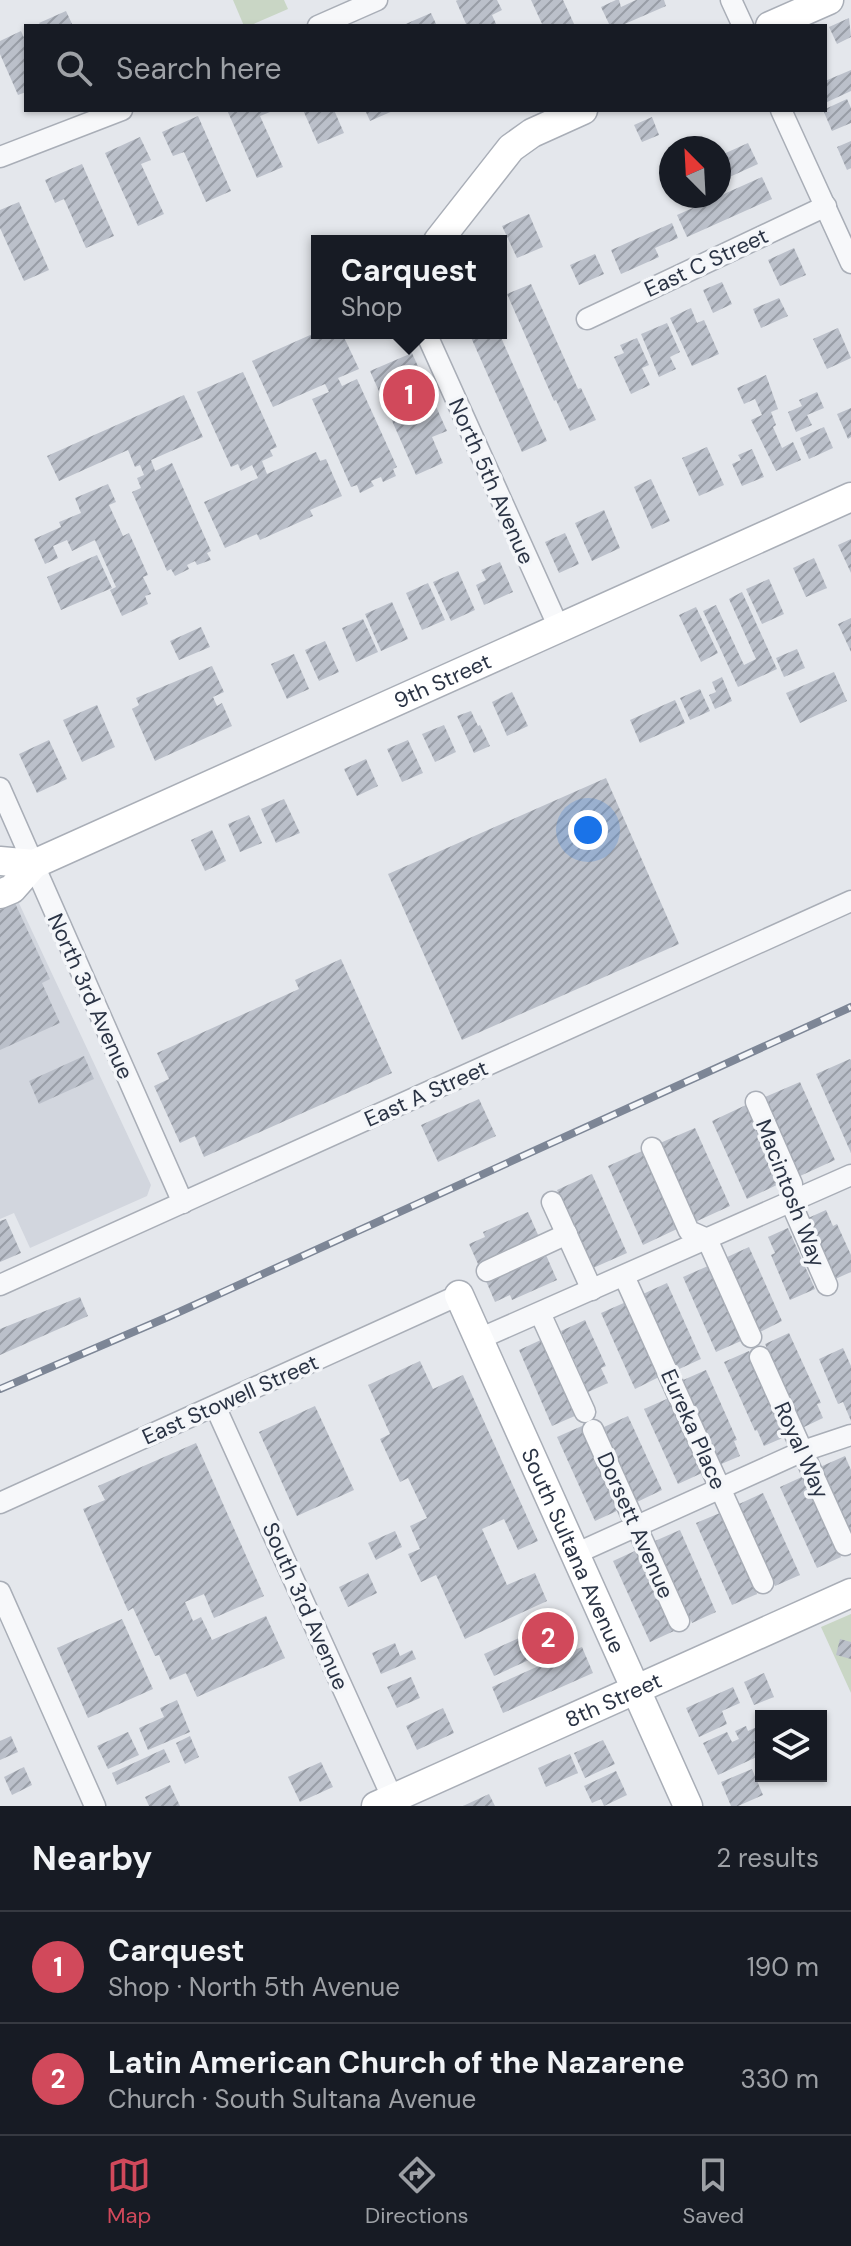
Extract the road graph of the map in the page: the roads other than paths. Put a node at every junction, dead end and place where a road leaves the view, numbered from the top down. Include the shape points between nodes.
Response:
1 (377, 0) edge
2 (731, 0) edge
3 (829, 0) edge
4 (323, 24) edge
5 (742, 24) edge
6 (775, 24) edge
7 (117, 112) edge
8 (579, 112) edge
9 (782, 112) edge
10 (0, 157) edge
11 (826, 206) junction
12 (443, 235) edge
13 (851, 263) edge
14 (587, 319) dead end
15 (429, 339) edge
16 (851, 497) edge
17 (559, 628) junction
18 (0, 788) edge
19 (0, 861) edge
20 (34, 864) junction
21 (0, 894) edge
22 (851, 901) edge
23 (756, 1102) dead end
24 (652, 1148) dead end
25 (850, 1180) edge
26 (552, 1202) dead end
27 (183, 1203) junction
28 (791, 1203) junction
29 (567, 1234) junction
30 (707, 1239) junction
31 (487, 1271) dead end
32 (624, 1276) junction
33 (0, 1285) edge
34 (827, 1285) dead end
35 (592, 1290) junction
36 (459, 1295) joint
37 (540, 1313) junction
38 (751, 1337) dead end
39 (479, 1339) junction
40 (760, 1357) dead end
41 (215, 1406) junction
42 (851, 1435) edge
43 (803, 1451) junction
44 (721, 1489) junction
45 (0, 1503) edge
46 (638, 1526) junction
47 (845, 1545) dead end
48 (575, 1554) junction
49 (763, 1583) dead end
50 (0, 1592) edge
51 (851, 1593) edge
52 (679, 1621) dead end
53 (635, 1689) junction
54 (388, 1803) edge
55 (95, 1806) edge
56 (688, 1806) edge

1 - 4 street
2 - 5 street
3 - 6 street
7 - 10 street
8 - 12 street via 511,148
9 - 11 street
11 - 13 street
11 - 14 street, East C Street
15 - 17 street, North 5th Avenue
16 - 17 street, 9th Street
17 - 20 street, 9th Street
18 - 20 street, North 3rd Avenue
19 - 20 street, 9th Street
20 - 21 street, 9th Street via 12,889
20 - 27 street, North 3rd Avenue
22 - 27 street, East A Street
23 - 28 street, Macintosh Way via 792,1184
24 - 30 street via 689,1231
25 - 28 street
26 - 29 street
27 - 33 street, East A Street
28 - 30 street
28 - 34 street, Macintosh Way
29 - 31 street
29 - 35 street
30 - 32 street
30 - 38 street
32 - 35 street
32 - 44 street, Eureka Place
35 - 37 street
36 - 39 street, South Sultana Avenue
36 - 41 street, East Stowell Street
37 - 39 street
37 - 46 street, Dorsett Avenue
39 - 48 street, South Sultana Avenue
40 - 43 street, Royal Way
41 - 45 street, East Stowell Street
41 - 54 street, South 3rd Avenue
42 - 43 street
43 - 44 street
43 - 47 street, Royal Way
44 - 46 street
44 - 49 street, Eureka Place
46 - 48 street
46 - 52 street, Dorsett Avenue
48 - 53 street, South Sultana Avenue
50 - 55 street
51 - 53 street, 8th Street
53 - 54 street, 8th Street
53 - 56 street, South Sultana Avenue

